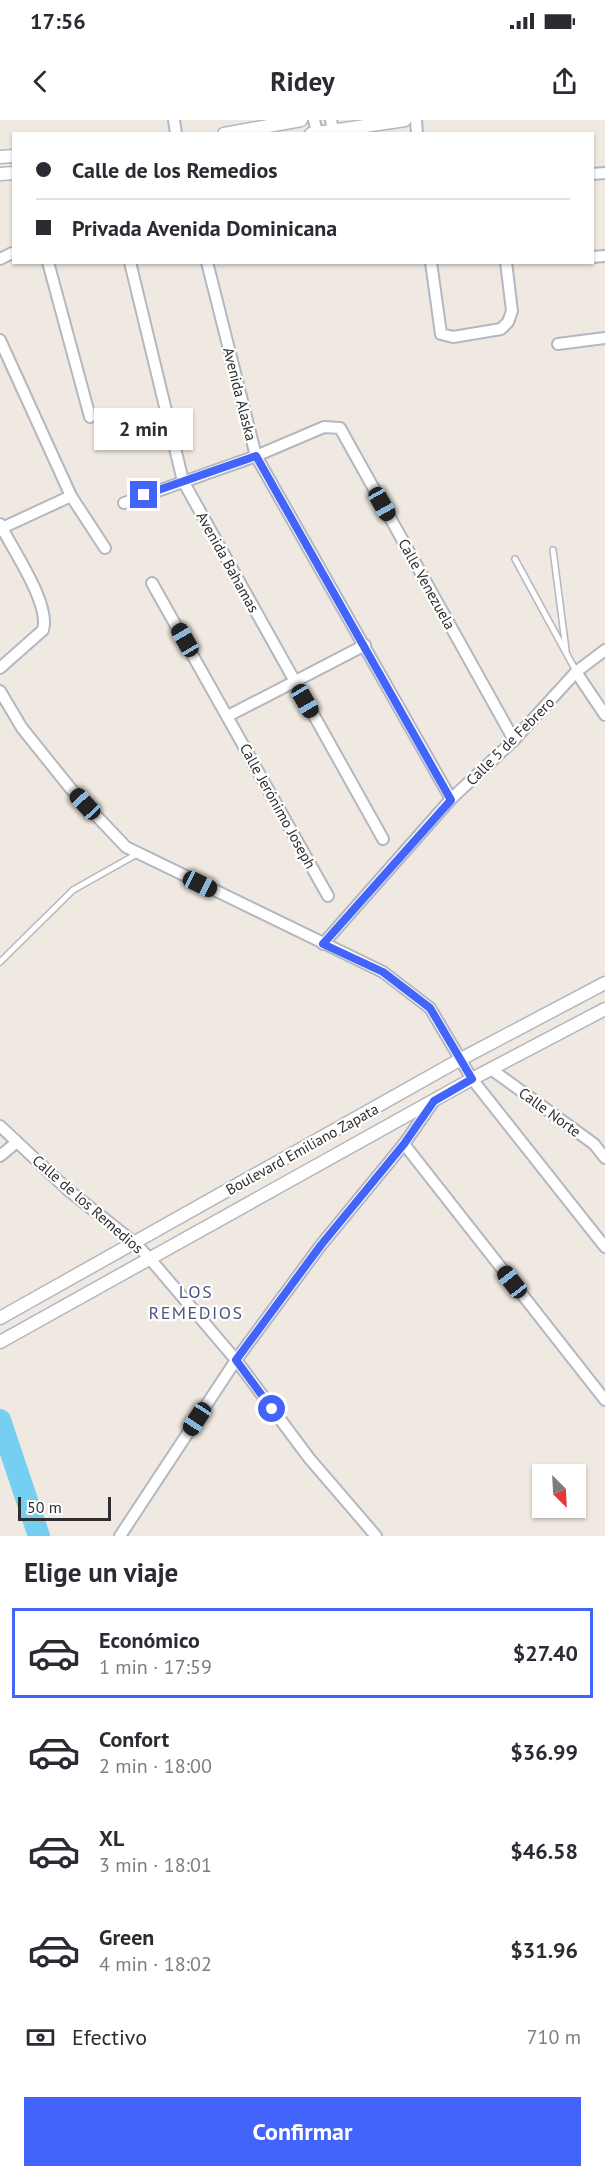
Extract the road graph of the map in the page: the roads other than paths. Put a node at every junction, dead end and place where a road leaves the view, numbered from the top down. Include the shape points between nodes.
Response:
1 (301, 120) edge
2 (405, 120) edge
3 (332, 125) edge
4 (314, 129) edge
5 (235, 132) edge
6 (12, 253) dead end
7 (0, 259) edge
8 (49, 264) edge
9 (130, 264) edge
10 (208, 264) edge
11 (431, 264) edge
12 (506, 264) edge
13 (605, 338) edge
14 (0, 340) edge
15 (558, 344) dead end
16 (90, 417) dead end
17 (256, 456) junction
18 (183, 481) junction
19 (71, 496) junction
20 (124, 503) dead end
21 (1, 526) edge
22 (105, 548) dead end
23 (553, 550) dead end
24 (514, 559) dead end
25 (152, 583) dead end
26 (365, 645) junction
27 (605, 650) edge
28 (566, 653) junction
29 (0, 668) edge
30 (576, 672) junction
31 (294, 681) junction
32 (0, 691) edge
33 (605, 715) edge
34 (228, 716) junction
35 (514, 740) junction
36 (451, 800) junction
37 (383, 839) dead end
38 (139, 854) junction
39 (328, 896) dead end
40 (323, 944) junction
41 (0, 962) edge
42 (605, 983) edge
43 (605, 1009) edge
44 (461, 1059) junction
45 (491, 1069) junction
46 (472, 1079) junction
47 (434, 1101) junction
48 (0, 1126) edge
49 (17, 1142) junction
50 (404, 1144) junction
51 (0, 1156) edge
52 (605, 1158) edge
53 (135, 1243) junction
54 (605, 1247) edge
55 (151, 1260) junction
56 (0, 1318) edge
57 (0, 1342) edge
58 (236, 1360) junction
59 (605, 1400) edge
60 (120, 1536) edge
61 (376, 1536) edge

1 - 5 street
2 - 3 street
3 - 4 street
6 - 7 street
8 - 16 street
9 - 18 street, Avenida Bahamas
10 - 17 street, Avenida Alaska
11 - 12 street via 441,334 453,337 501,329 508,322 512,311
13 - 15 street
14 - 19 street
17 - 18 street
17 - 26 street, Avenida Alaska
17 - 35 street, Calle Venezuela via 324,427 340,428
18 - 20 street
18 - 31 street, Avenida Bahamas
19 - 21 street
19 - 22 street
21 - 29 street via 46,621 43,630
23 - 28 lane
24 - 28 lane
25 - 34 street, Calle Jerónimo Joseph
26 - 31 street
26 - 36 street, Avenida Alaska
27 - 30 street, Calle 5 de Febrero
28 - 30 lane
30 - 33 street
30 - 35 street, Calle 5 de Febrero
31 - 34 street
31 - 37 street, Avenida Bahamas
32 - 38 street via 22,728 71,789 126,847
34 - 39 street, Calle Jerónimo Joseph
35 - 36 street, Calle 5 de Febrero
36 - 40 street, Calle 5 de Febrero
38 - 40 street
38 - 41 lane via 74,890
40 - 44 street via 383,972 430,1008
42 - 44 street, Boulevard Emiliano Zapata
43 - 45 street, Boulevard Emiliano Zapata
44 - 46 street
44 - 53 street, Boulevard Emiliano Zapata
45 - 46 street, Boulevard Emiliano Zapata
45 - 52 street, Calle Norte via 594,1144
46 - 47 street, Boulevard Emiliano Zapata
46 - 54 street
47 - 50 street, Boulevard Emiliano Zapata
47 - 55 street, Boulevard Emiliano Zapata
48 - 49 street, Calle de los Remedios
49 - 51 street
49 - 53 street, Calle de los Remedios via 68,1190
50 - 58 street, Boulevard Emiliano Zapata via 321,1245
50 - 59 street
53 - 55 street, Calle de los Remedios
53 - 56 street, Boulevard Emiliano Zapata
55 - 57 street, Boulevard Emiliano Zapata
55 - 58 street, Calle de los Remedios
58 - 60 street, Boulevard Emiliano Zapata
58 - 61 street, Calle de los Remedios via 309,1458

